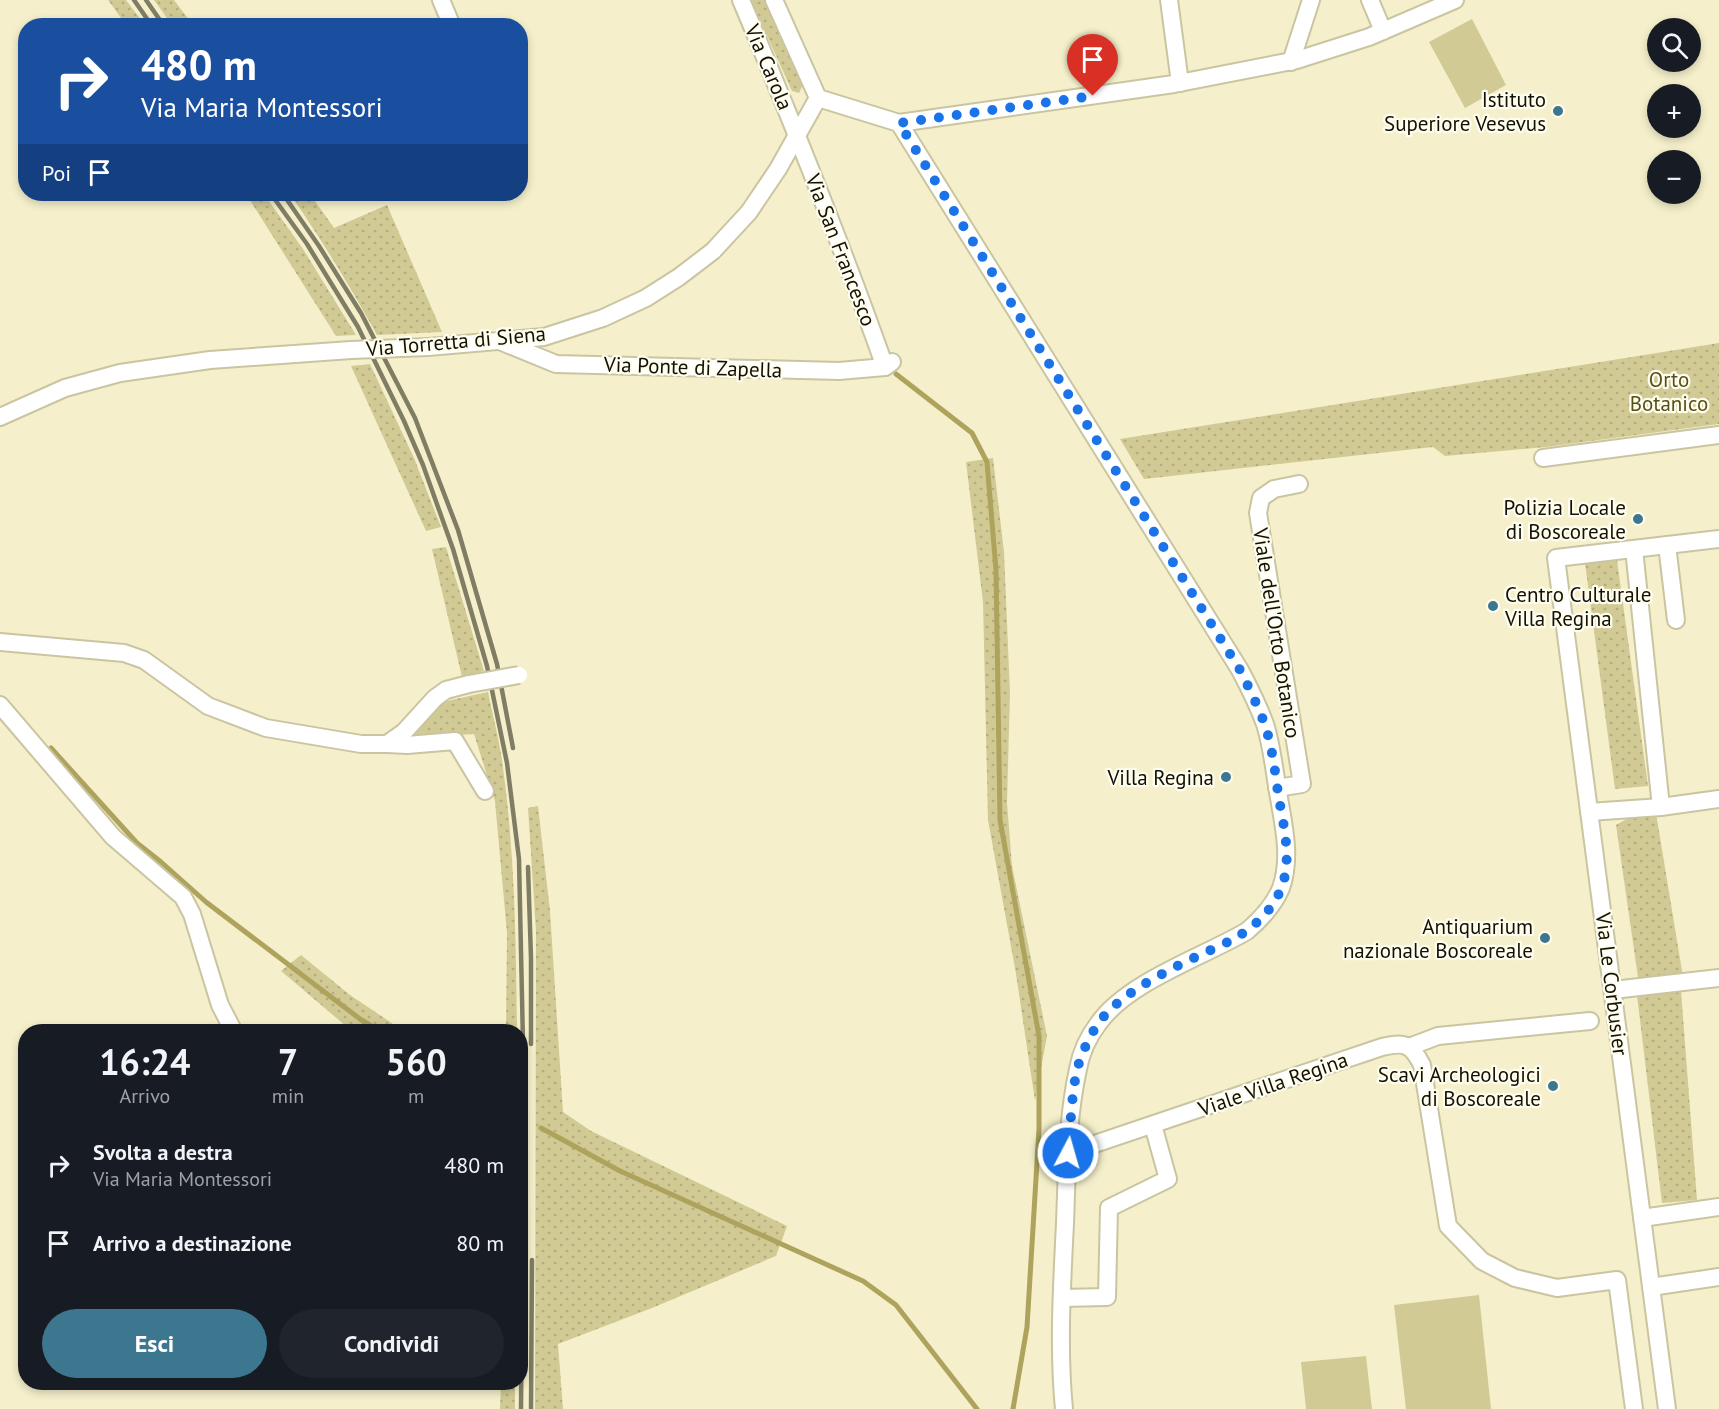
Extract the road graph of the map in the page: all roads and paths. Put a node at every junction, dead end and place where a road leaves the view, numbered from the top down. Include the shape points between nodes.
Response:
1 (441, 0) edge
2 (741, 0) edge
3 (774, 0) edge
4 (1169, 0) edge
5 (1311, 0) edge
6 (1370, 0) edge
7 (1455, 0) edge
8 (449, 18) edge
9 (1383, 31) junction
10 (1299, 36) junction
11 (1310, 56) junction
12 (1291, 62) junction
13 (1180, 83) junction
14 (818, 98) junction
15 (899, 123) junction
16 (797, 134) junction
17 (498, 341) junction
18 (888, 365) joint
19 (0, 417) edge
20 (1719, 435) edge
21 (1543, 458) dead end
22 (1299, 484) dead end
23 (1719, 539) edge
24 (1667, 545) junction
25 (1634, 549) junction
26 (1676, 620) dead end
27 (0, 642) edge
28 (519, 675) dead end
29 (0, 705) edge
30 (387, 744) junction
31 (1277, 788) junction
32 (485, 791) dead end
33 (1719, 799) edge
34 (1661, 807) junction
35 (1589, 812) junction
36 (1719, 978) edge
37 (1612, 990) junction
38 (1590, 1021) dead end
39 (230, 1024) edge
40 (1409, 1047) junction
41 (1153, 1125) junction
42 (1068, 1153) junction
43 (1719, 1207) edge
44 (1642, 1218) junction
45 (1719, 1277) edge
46 (1651, 1287) junction
47 (1062, 1298) junction
48 (1064, 1409) edge
49 (1634, 1409) edge
50 (1667, 1409) edge

1 - 8 street
2 - 16 street, Via Carola
3 - 14 street
4 - 13 street
5 - 10 street
6 - 9 street
7 - 9 street
9 - 11 street
10 - 11 street
10 - 12 street
11 - 12 street
12 - 13 street
13 - 15 street
14 - 15 street
14 - 16 street, Via Torretta di Siena
15 - 31 street via 1240,670 1265,724
16 - 17 street, Via Torretta di Siena via 749,212 713,251 679,277 603,318 544,338
16 - 18 street, Via San Francesco
17 - 18 street, Via Ponte di Zapella via 556,364 839,371
17 - 19 street, Via Torretta di Siena, bridge via 210,360 120,373 65,388
20 - 21 street
22 - 31 street, Viale dell'Orto Botanico via 1274,489 1261,498 1257,513 1302,784
23 - 24 street
24 - 25 street
24 - 26 street
25 - 34 street
25 - 35 street, Via Le Corbusier via 1556,558
27 - 30 street via 124,653 144,660 208,706 266,728 361,744
28 - 30 street, bridge via 446,690
29 - 39 street via 113,837 183,897
30 - 32 street via 455,741
31 - 42 street via 1287,853 1280,890 1247,931 1139,987 1098,1022 1078,1068
33 - 34 street
34 - 35 street
35 - 37 street, Via Le Corbusier
36 - 37 street
37 - 44 street, Via Le Corbusier
38 - 40 street, Viale Villa Regina via 1438,1036
40 - 41 street, Viale Villa Regina via 1398,1043 1382,1047
40 - 49 street via 1422,1065 1448,1226 1482,1261 1515,1278 1557,1288 1617,1280
41 - 42 street, Viale Villa Regina
41 - 47 street via 1168,1179 1109,1208 1107,1297
42 - 47 street
43 - 44 street
44 - 46 street, Via Le Corbusier
45 - 46 street
46 - 50 street, Via Le Corbusier
47 - 48 street via 1060,1373

